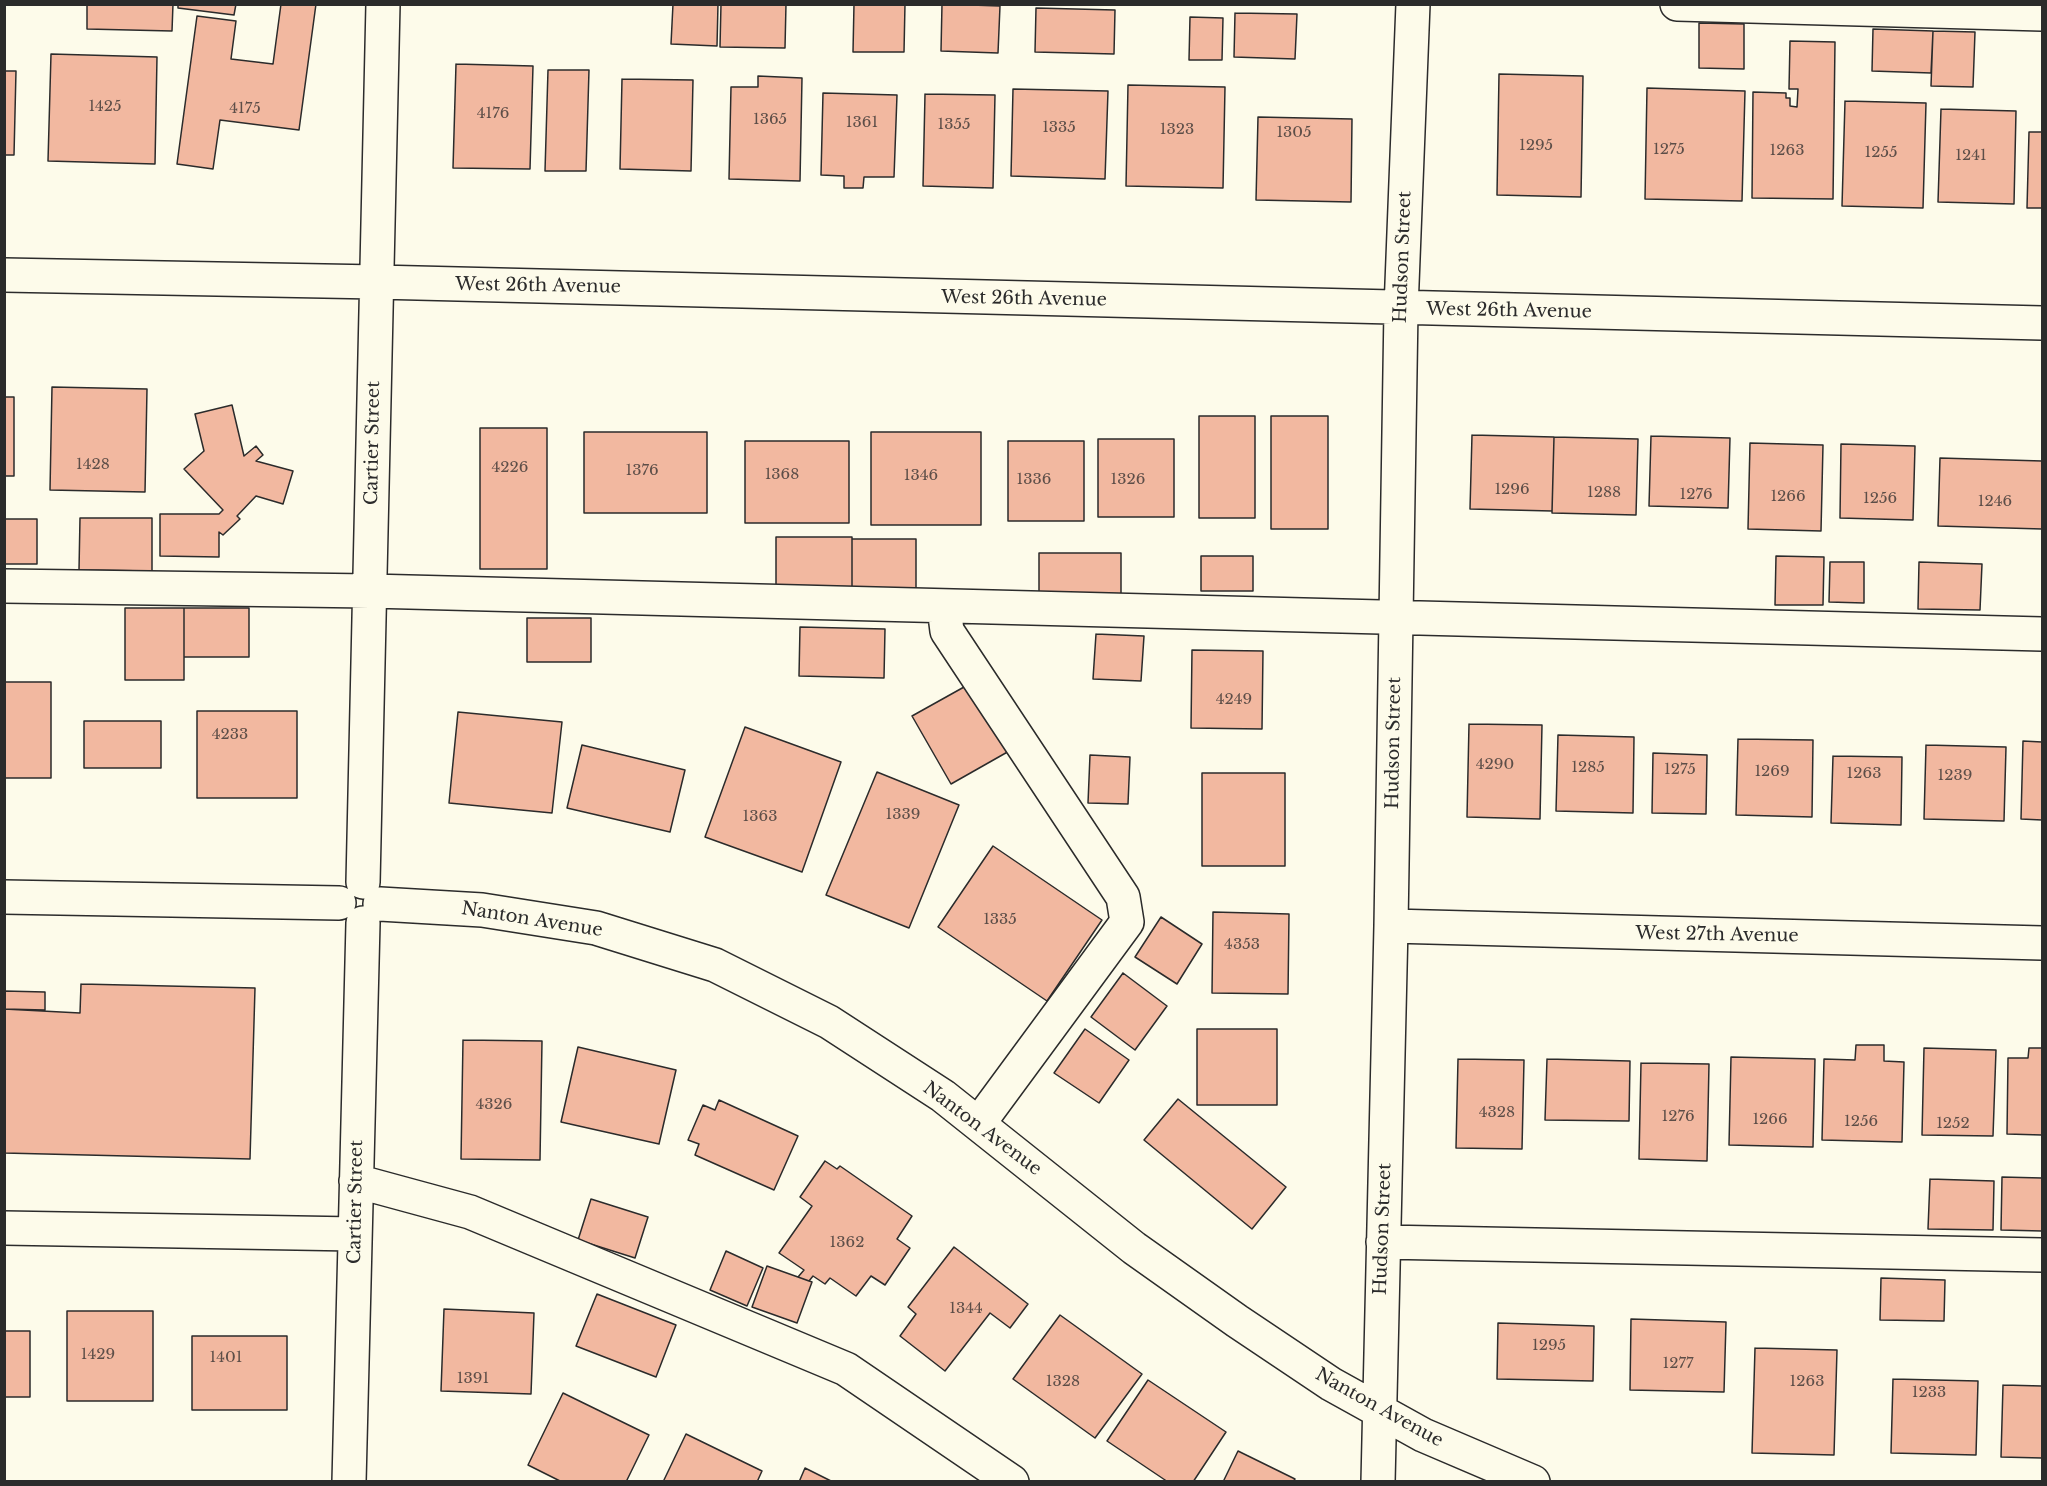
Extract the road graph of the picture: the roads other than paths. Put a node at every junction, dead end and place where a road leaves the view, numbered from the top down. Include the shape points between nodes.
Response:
1 (383, 4) edge
2 (1413, 4) edge
3 (1677, 4) edge
4 (2043, 14) edge
5 (4, 275) edge
6 (377, 282) junction
7 (1401, 309) junction
8 (2043, 322) edge
9 (4, 586) edge
10 (370, 591) junction
11 (944, 607) junction
12 (1396, 620) junction
13 (2043, 634) edge
14 (4, 897) edge
15 (361, 903) junction
16 (1391, 926) junction
17 (2043, 943) edge
18 (979, 1123) junction
19 (356, 1181) junction
20 (4, 1228) edge
21 (355, 1234) junction
22 (1383, 1242) junction
23 (2043, 1255) edge
24 (1379, 1411) junction
25 (349, 1482) edge
26 (1012, 1482) edge
27 (1378, 1482) edge
28 (1533, 1482) edge

1 - 6 street, Cartier Street
2 - 7 street, Hudson Street
3 - 4 street
5 - 6 street, West 26th Avenue
6 - 7 street, West 26th Avenue
6 - 10 street, Cartier Street
7 - 8 street, West 26th Avenue
7 - 12 street, Hudson Street
9 - 10 street
10 - 11 street
10 - 15 street, Cartier Street
11 - 12 street
11 - 18 street via 947,631 1123,897 1127,922
12 - 13 street
12 - 16 street, Hudson Street
14 - 15 street, Nanton Avenue
15 - 18 street, Nanton Avenue via 482,910 596,928 716,965 829,1022
15 - 19 street, Cartier Street
16 - 17 street, West 27th Avenue
16 - 22 street, Hudson Street
18 - 24 street, Nanton Avenue via 1144,1255 1331,1384
19 - 21 street, Cartier Street
19 - 26 street via 470,1212 846,1369
20 - 21 street
21 - 25 street, Cartier Street
22 - 23 street
22 - 24 street, Hudson Street
24 - 27 street, Hudson Street
24 - 28 street, Nanton Avenue via 1423,1435

